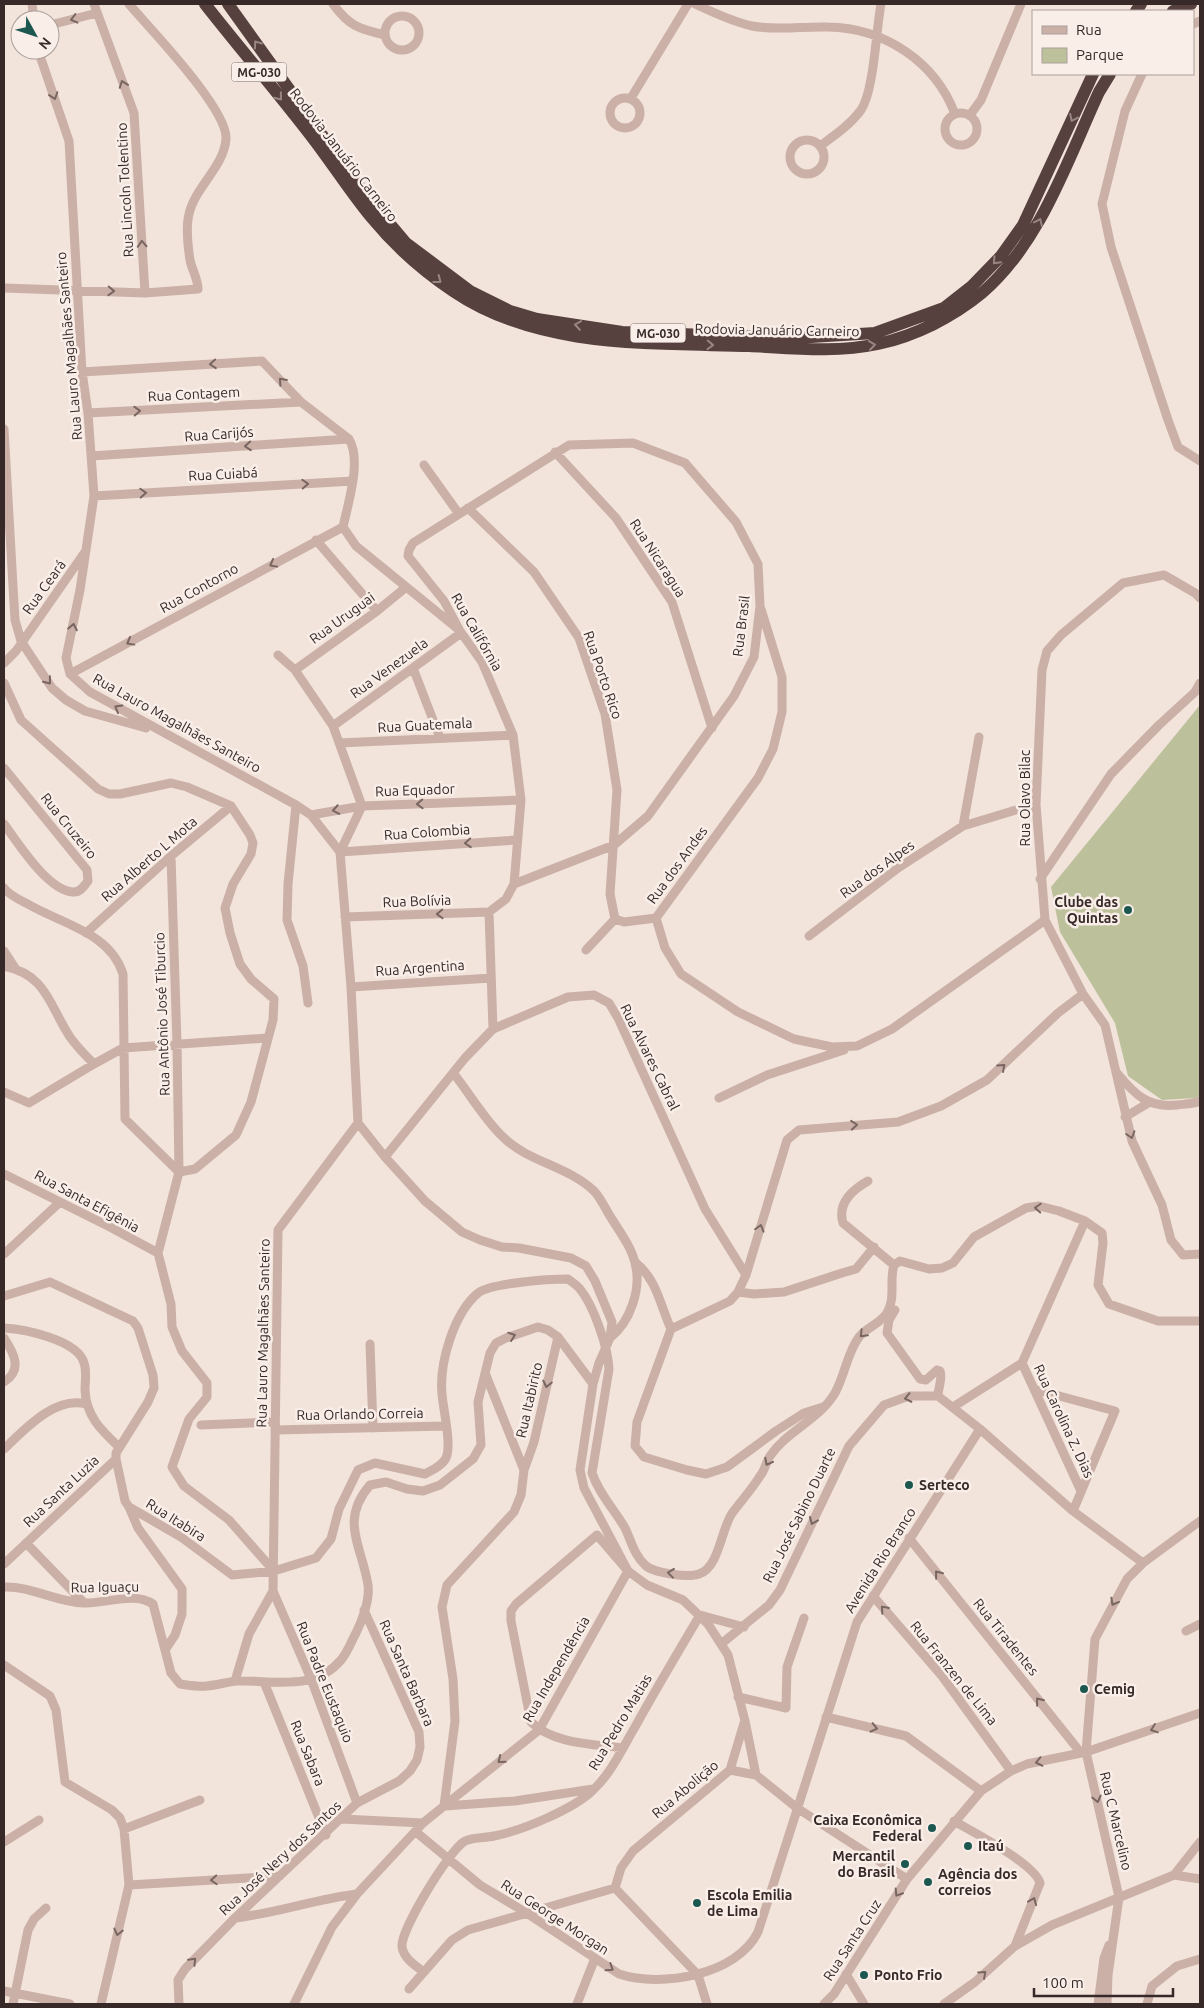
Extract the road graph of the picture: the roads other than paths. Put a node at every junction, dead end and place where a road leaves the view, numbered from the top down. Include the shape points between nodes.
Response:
1 (94, 4) edge
2 (129, 4) edge
3 (205, 4) edge
4 (228, 4) edge
5 (333, 4) edge
6 (688, 4) edge
7 (694, 4) edge
8 (881, 4) edge
9 (1021, 4) edge
10 (1191, 4) edge
11 (1176, 10) edge
12 (97, 13) junction
13 (60, 22) edge
14 (875, 34) junction
15 (385, 35) dead end
16 (41, 60) edge
17 (1093, 75) edge
18 (1109, 75) edge
19 (1142, 75) edge
20 (631, 98) dead end
21 (955, 114) junction
22 (970, 115) junction
23 (820, 146) dead end
24 (4, 288) edge
25 (77, 290) junction
26 (145, 293) junction
27 (82, 372) junction
28 (301, 402) junction
29 (88, 413) junction
30 (4, 429) edge
31 (349, 439) junction
32 (555, 452) junction
33 (91, 456) junction
34 (1200, 461) edge
35 (424, 465) dead end
36 (353, 481) junction
37 (94, 496) junction
38 (468, 508) junction
39 (459, 514) junction
40 (343, 527) junction
41 (316, 540) junction
42 (413, 543) joint
43 (87, 549) junction
44 (62, 586) junction
45 (405, 588) junction
46 (80, 590) junction
47 (1200, 598) edge
48 (760, 606) junction
49 (377, 611) junction
50 (460, 632) junction
51 (21, 641) junction
52 (278, 654) dead end
53 (4, 663) edge
54 (413, 668) junction
55 (295, 670) junction
56 (70, 674) junction
57 (4, 683) edge
58 (1200, 683) edge
59 (333, 726) junction
60 (712, 728) junction
61 (160, 732) junction
62 (513, 735) junction
63 (979, 737) dead end
64 (440, 738) junction
65 (339, 743) junction
66 (4, 768) edge
67 (521, 800) junction
68 (1036, 804) junction
69 (296, 805) junction
70 (231, 806) junction
71 (362, 806) junction
72 (310, 815) junction
73 (4, 824) edge
74 (963, 826) junction
75 (516, 840) junction
76 (614, 845) junction
77 (340, 852) junction
78 (171, 856) junction
79 (1040, 879) junction
80 (514, 884) junction
81 (5, 892) edge
82 (489, 912) junction
83 (346, 917) junction
84 (656, 918) junction
85 (614, 919) junction
86 (1045, 920) junction
87 (86, 934) junction
88 (809, 936) dead end
89 (586, 950) dead end
90 (4, 952) edge
91 (4, 966) edge
92 (15, 968) junction
93 (491, 978) junction
94 (351, 986) junction
95 (1083, 994) junction
96 (308, 1002) dead end
97 (493, 1029) junction
98 (267, 1038) junction
99 (177, 1044) junction
100 (857, 1046) junction
101 (123, 1048) junction
102 (94, 1064) junction
103 (1116, 1071) junction
104 (454, 1074) junction
105 (4, 1092) edge
106 (719, 1098) dead end
107 (1200, 1100) edge
108 (1150, 1102) junction
109 (1125, 1117) junction
110 (358, 1123) junction
111 (385, 1157) junction
112 (178, 1172) junction
113 (4, 1174) edge
114 (868, 1181) dead end
115 (59, 1204) junction
116 (1085, 1221) junction
117 (874, 1247) junction
118 (4, 1254) edge
119 (158, 1254) junction
120 (1200, 1254) edge
121 (635, 1262) junction
122 (894, 1265) junction
123 (746, 1275) junction
124 (738, 1292) junction
125 (4, 1296) edge
126 (892, 1296) junction
127 (1200, 1321) edge
128 (4, 1328) edge
129 (671, 1329) junction
130 (558, 1337) junction
131 (4, 1338) edge
132 (610, 1338) junction
133 (370, 1344) dead end
134 (604, 1348) junction
135 (1022, 1363) junction
136 (485, 1372) junction
137 (4, 1382) edge
138 (593, 1384) junction
139 (1036, 1390) junction
140 (938, 1396) junction
141 (86, 1404) junction
142 (824, 1406) junction
143 (953, 1407) junction
144 (201, 1425) dead end
145 (275, 1426) junction
146 (445, 1426) junction
147 (373, 1428) junction
148 (980, 1429) junction
149 (119, 1447) junction
150 (4, 1449) edge
151 (116, 1459) junction
152 (524, 1470) junction
153 (1081, 1491) junction
154 (129, 1507) junction
155 (1073, 1511) junction
156 (1200, 1521) edge
157 (909, 1538) junction
158 (26, 1543) junction
159 (1143, 1563) junction
160 (4, 1564) edge
161 (274, 1571) junction
162 (628, 1571) junction
163 (4, 1586) edge
164 (272, 1591) junction
165 (873, 1596) junction
166 (84, 1603) junction
167 (364, 1610) junction
168 (700, 1615) junction
169 (804, 1618) dead end
170 (1200, 1624) edge
171 (744, 1627) junction
172 (1186, 1631) dead end
173 (721, 1644) junction
174 (165, 1650) junction
175 (4, 1665) edge
176 (311, 1679) junction
177 (235, 1681) junction
178 (264, 1682) junction
179 (738, 1697) junction
180 (1200, 1713) edge
181 (826, 1717) junction
182 (745, 1721) junction
183 (539, 1730) junction
184 (420, 1747) joint
185 (622, 1748) junction
186 (1084, 1752) junction
187 (730, 1770) junction
188 (1011, 1771) junction
189 (756, 1775) junction
190 (595, 1789) junction
191 (981, 1791) junction
192 (200, 1800) dead end
193 (357, 1803) junction
194 (444, 1806) junction
195 (797, 1808) junction
196 (342, 1819) junction
197 (39, 1820) dead end
198 (954, 1821) junction
199 (423, 1823) junction
200 (124, 1829) junction
201 (416, 1832) junction
202 (326, 1835) junction
203 (4, 1842) edge
204 (1200, 1842) edge
205 (447, 1859) junction
206 (280, 1876) junction
207 (1174, 1876) junction
208 (907, 1879) junction
209 (1200, 1879) edge
210 (129, 1884) junction
211 (615, 1888) junction
212 (357, 1894) junction
213 (1119, 1896) junction
214 (46, 1908) dead end
215 (525, 1912) junction
216 (235, 1918) junction
217 (1114, 1933) junction
218 (1015, 1946) junction
219 (595, 1958) junction
220 (1200, 1959) edge
221 (424, 1972) junction
222 (846, 1974) junction
223 (698, 1975) junction
224 (409, 1989) dead end
225 (4, 1991) edge
226 (14, 1993) junction
227 (14, 2004) edge
228 (70, 2004) edge
229 (101, 2004) edge
230 (179, 2004) edge
231 (294, 2004) edge
232 (578, 2004) edge
233 (707, 2004) edge
234 (824, 2004) edge
235 (864, 2004) edge
236 (944, 2004) edge
237 (1098, 2004) edge
238 (1107, 2004) edge
239 (1147, 2004) edge

1 - 12 street, Rua Lincoln Tolentino
2 - 26 street via 197,83 220,120 226,139 218,162 196,194 188,215 190,260 198,289
3 -> 18 highway, Rodovia Januário Carneiro / MG-030 via 372,218 422,268 480,308 510,320 564,334 620,340 836,348 876,345 904,337 951,315 988,286 1012,262 1034,232
17 -> 4 highway, Rodovia Januário Carneiro / MG-030 via 1023,225 1001,256 972,286 944,308 875,333 795,338 622,332 537,319 510,311 470,291 406,243 363,192
5 - 15 street via 358,29
6 - 20 street
7 - 14 street via 751,26 828,27
8 - 14 street
9 - 22 street via 981,100
10 - 11 highway
12 -> 13 street
26 -> 12 street, Rua Lincoln Tolentino via 134,113
14 - 21 street via 893,42 926,68 940,82
14 - 23 street via 870,89 862,109 848,126
16 -> 25 street, Rua Lauro Magalhães Santeiro via 69,141
19 - 34 street via 1125,112 1102,204 1111,246 1171,429 1178,447
21 - 22 street
21 - 22 street via 947,121 945,132 951,142 961,145 971,142 977,134 977,123
24 - 25 street
25 -> 26 street
25 - 27 street, Rua Lauro Magalhães Santeiro
28 -> 27 street, Rua Contagem via 262,361
27 - 29 street, Rua Lauro Magalhães Santeiro
29 -> 28 street, Rua Contagem
28 - 31 street
29 - 33 street, Rua Lauro Magalhães Santeiro
30 - 51 street via 15,620
31 -> 33 street, Rua Carijós
31 - 36 street via 354,447
32 - 38 street, Rua Brasil
32 - 48 street, Rua Brasil via 569,445 633,443 685,463 736,522 758,564
32 - 60 street, Rua Nicaragua via 616,518 672,602
33 - 37 street, Rua Lauro Magalhães Santeiro
35 - 39 street
37 -> 36 street, Rua Cuiabá
36 - 40 street
37 - 43 street, Rua Lauro Magalhães Santeiro
38 - 39 street, Rua Brasil
38 - 76 street, Rua Porto Rico via 534,572 579,638 607,724 617,790
39 - 42 street, Rua Brasil
40 - 41 street, Rua Contorno
40 - 45 street via 356,546
41 - 49 street
41 -> 56 street, Rua Contorno
42 - 50 street, Rua Califórnia via 408,556 444,601
43 - 44 street, Rua Ceará
43 - 46 street, Rua Lauro Magalhães Santeiro
44 - 46 street
44 - 51 street, Rua Ceará
45 - 49 street, Rua Uruguai
45 - 50 street
56 -> 46 street, Rua Lauro Magalhães Santeiro via 66,658
47 - 68 street, Rua Olavo Bilac via 1164,575 1123,583 1061,635 1047,651 1042,670
48 - 60 street, Rua Brasil via 754,657 734,696
48 - 84 street, Rua dos Andes via 782,677 782,712 773,749 758,778
49 - 55 street, Rua Uruguai
50 - 54 street, Rua Venezuela
50 - 62 street, Rua Califórnia via 482,662
51 - 53 street, Rua Ceará
51 -> 61 street via 52,688 66,700 86,711
52 - 55 street
54 - 59 street, Rua Venezuela
54 - 64 street
55 - 59 street
61 -> 56 street, Rua Lauro Magalhães Santeiro via 90,692
57 - 70 street via 21,720 98,789 120,794 170,783
58 - 79 street via 1195,692 1111,774
59 - 65 street
60 - 76 street, Rua Brasil via 648,816
61 - 69 street, Rua Lauro Magalhães Santeiro
62 - 64 street, Rua Guatemala
62 - 67 street, Rua Califórnia
63 - 74 street
64 - 65 street, Rua Guatemala
65 - 71 street
66 - 73 street, Rua Cruzeiro via 86,870 88,881 82,889 74,893 48,880
67 -> 71 street, Rua Equador
67 - 75 street, Rua Califórnia
68 - 74 street, Rua dos Alpes
68 - 79 street, Rua Olavo Bilac
69 - 72 street, Rua Lauro Magalhães Santeiro
69 - 96 street via 288,920 303,966
70 - 78 street, Rua Alberto L Mota
70 - 98 street via 253,843 251,854 233,884 225,908 240,964 251,979 274,999 273,1020
71 -> 72 street, Rua Equador
71 - 77 street
72 - 77 street, Rua Lauro Magalhães Santeiro
74 - 88 street, Rua dos Alpes via 898,868
75 -> 77 street, Rua Colombia
75 - 80 street, Rua Califórnia
76 - 80 street, Rua Brasil
76 - 85 street, Rua Porto Rico via 610,894
77 - 83 street
78 - 87 street, Rua Alberto L Mota
78 - 99 street, Rua Antônio José Tiburcio
79 - 86 street, Rua Olavo Bilac
80 - 82 street via 506,900
81 - 87 street
82 -> 83 street, Rua Bolívia
82 - 93 street
83 - 94 street
84 - 85 street via 624,922
84 - 100 street, Rua dos Andes via 665,948 681,974 738,1012 794,1039 832,1047
85 - 89 street
86 - 95 street
86 - 100 street, Rua dos Andes via 892,1029
87 - 101 street via 103,942 112,951 123,974
90 - 92 street
91 - 92 street
92 - 102 street via 36,980 48,994 70,1036
93 - 94 street, Rua Argentina
93 - 97 street
94 - 110 street
95 - 103 street via 1105,1025
123 -> 95 street via 787,1140 799,1130 898,1122 941,1106 987,1080 1058,1013
97 - 104 street, Rua Alvares Cabral
97 - 123 street, Rua Alvares Cabral via 568,997 594,995 609,1003 705,1209
98 - 99 street
98 - 112 street via 251,1102 236,1135 195,1169
99 - 101 street
99 - 112 street, Rua Antônio José Tiburcio
100 - 106 street via 767,1075
101 - 102 street
101 - 112 street via 125,1119
102 - 105 street via 26,1104
103 - 108 street via 1128,1087
103 - 109 street
104 - 111 street, Rua Alvares Cabral
104 - 121 street via 503,1138 594,1191 627,1243
107 - 108 street via 1160,1106
108 - 109 street
109 -> 120 street via 1132,1141 1162,1204 1171,1240 1183,1255
110 - 111 street
110 - 145 street, Rua Lauro Magalhães Santeiro via 278,1230
111 - 132 street via 425,1202 462,1232 502,1247 571,1258 586,1266 612,1322
112 - 119 street, Rua Antônio José Tiburcio
113 - 115 street, Rua Santa Efigênia via 35,1188
114 - 117 street via 852,1190 840,1215 843,1223
115 - 118 street
115 - 119 street, Rua Santa Efigênia via 110,1226
116 -> 122 street via 1039,1206 1026,1208 974,1237 953,1262 942,1268 929,1269 900,1261
116 - 127 street via 1102,1233 1098,1285 1110,1304 1158,1321
116 - 135 street
117 - 122 street
117 - 124 street via 860,1265 842,1273 784,1292
119 - 161 street via 171,1304 172,1327 182,1351 207,1382 206,1397 190,1419 172,1467 184,1486 229,1520
121 - 129 street via 647,1272 655,1286
121 - 132 street via 637,1274 631,1307 626,1322
122 - 126 street
123 - 124 street
124 - 129 street via 730,1301
125 - 149 street, Rua Itabira via 50,1282 133,1321 150,1366 154,1388
126 - 140 street via 896,1306 889,1320 888,1333 920,1379 926,1380 940,1370
126 -> 142 street, Rua Itabira via 880,1321 860,1335 855,1343 835,1392
128 - 141 street via 55,1339 78,1354 84,1362
129 - 142 street via 637,1422 636,1446 644,1457 706,1474 727,1467 804,1413
136 -> 130 street via 490,1353 506,1338 538,1328
130 - 138 street
130 -> 152 street, Rua Itabirito via 534,1442
131 - 137 street via 14,1352 16,1362 14,1371
132 - 134 street
133 - 147 street
134 - 138 street
142 -> 134 street, Rua Itabira via 770,1456 762,1475 731,1515 708,1568 700,1574 690,1575 652,1570 632,1545 592,1473 609,1369
134 - 146 street, Rua Itabira via 592,1310 579,1287 568,1279 496,1286 478,1293 456,1322 444,1358 441,1383
135 - 139 street, Rua Carolina Z. Dias
135 - 143 street
136 - 152 street
136 - 167 street via 478,1402 481,1445 473,1459 440,1485 423,1491 386,1482 370,1485 360,1497 353,1524 368,1587
138 - 162 street via 580,1470 584,1488
139 - 153 street, Rua Carolina Z. Dias
139 - 153 street via 1115,1411
140 - 143 street
140 -> 171 street, Rua José Sabino Duarte via 910,1396 884,1405 866,1424 833,1474 780,1590 769,1605
141 - 149 street via 103,1432
141 - 150 street via 74,1401 55,1407
143 - 148 street
144 - 145 street, Rua Orlando Correia
145 - 147 street, Rua Orlando Correia
145 - 161 street, Rua Lauro Magalhães Santeiro
146 - 147 street, Rua Orlando Correia
146 - 161 street, Rua Itabira via 446,1458 438,1466 425,1474 375,1463 358,1470 339,1509 331,1539 316,1558
148 - 155 street
148 - 157 street, Avenida Rio Branco
149 - 151 street, Rua Itabira
151 - 154 street, Rua Itabira
151 - 158 street, Rua Santa Luzia
152 - 194 street via 522,1495 514,1512 447,1586 442,1607 453,1679 454,1721
153 - 155 street
154 - 161 street, Rua Itabira via 181,1537 232,1575
154 - 174 street via 138,1528 182,1589 182,1614 175,1635
155 - 159 street
156 - 159 street
157 - 165 street, Avenida Rio Branco
186 -> 157 street, Rua Tiradentes
158 - 160 street, Rua Santa Luzia
158 - 166 street
159 -> 186 street via 1127,1579 1095,1639
161 - 164 street, Rua Padre Eustaquio
162 - 168 street via 647,1586 683,1600
162 - 183 street, Rua Independência
162 - 183 street via 597,1535 516,1604 512,1611 511,1621 531,1722
163 - 166 street, Rua Iguaçu
164 - 176 street, Rua Padre Eustaquio
164 - 177 street via 249,1634
165 - 181 street, Avenida Rio Branco via 857,1622
188 -> 165 street, Rua Franzen de Lima via 942,1676
166 - 174 street, Rua Iguaçu via 134,1598 153,1604
167 - 176 street via 342,1659 331,1670
167 - 184 street, Rua Santa Barbara via 419,1732
168 - 171 street
168 - 173 street
168 - 185 street, Rua Pedro Matias
169 - 179 street via 787,1667 786,1708
170 - 172 street
171 - 173 street, Rua José Sabino Duarte
173 - 179 street via 728,1655
174 - 177 street, Rua Iguaçu via 171,1673 180,1684 205,1687
175 - 200 street via 50,1696 56,1710 65,1782 112,1810
176 - 178 street via 292,1684
176 - 193 street, Rua Padre Eustaquio
177 - 178 street
178 - 202 street, Rua Sabara
179 - 182 street
180 -> 186 street, Rua Santa Cruz
181 -> 191 street via 906,1736
181 - 195 street, Avenida Rio Branco
182 - 187 street, Rua Abolição
182 - 189 street
183 - 185 street via 576,1742
183 -> 194 street, Rua Independência
184 - 193 street, Rua José Nery dos Santos via 410,1772
185 - 190 street, Rua Pedro Matias
186 -> 188 street, Rua Santa Cruz via 1027,1764
186 -> 213 street, Rua C Marcelino
187 - 189 street
187 - 211 street, Rua Abolição via 633,1851 621,1868
188 - 191 street, Rua Santa Cruz
189 - 195 street
190 - 194 street, Rua Pedro Matias via 515,1801
190 - 205 street via 577,1804 516,1830 465,1841
191 - 198 street, Rua Santa Cruz
192 - 200 street
193 - 196 street, Rua José Nery dos Santos
194 - 199 street, Rua Independência
195 - 208 street
195 - 223 street, Avenida Rio Branco via 752,1944 733,1959
196 - 199 street
196 - 202 street, Rua José Nery dos Santos
197 - 203 street
198 - 208 street, Rua Santa Cruz
218 -> 198 street via 1040,1883 1038,1876
199 - 201 street, Rua Independência
200 - 210 street
201 - 205 street, Rua George Morgan
201 - 212 street, Rua Independência
202 - 206 street, Rua José Nery dos Santos
204 - 207 street
205 - 215 street, Rua George Morgan via 480,1886
205 - 221 street via 402,1940 402,1950 408,1959
206 -> 210 street
206 - 216 street, Rua José Nery dos Santos
207 - 209 street
207 - 213 street
208 -> 222 street, Rua Santa Cruz
210 -> 229 street
211 - 215 street
211 - 223 street
212 - 216 street via 269,1914
212 - 231 street, Rua Independência via 332,1927
213 - 217 street
213 - 218 street via 1052,1925
214 - 226 street via 28,1930
215 - 219 street, Rua George Morgan
215 - 221 street via 468,1930 452,1940
230 -> 216 street, Rua José Nery dos Santos via 178,1980 185,1969
217 - 237 street via 1104,1958
217 - 238 street
236 -> 218 street via 975,1982
219 -> 223 street, Rua George Morgan via 632,1979
219 - 232 street
220 - 239 street via 1177,1966 1152,1986
221 - 224 street
222 - 234 street, Rua Santa Cruz
222 - 235 street
223 - 233 street
225 - 226 street
226 - 227 street
226 - 228 street

